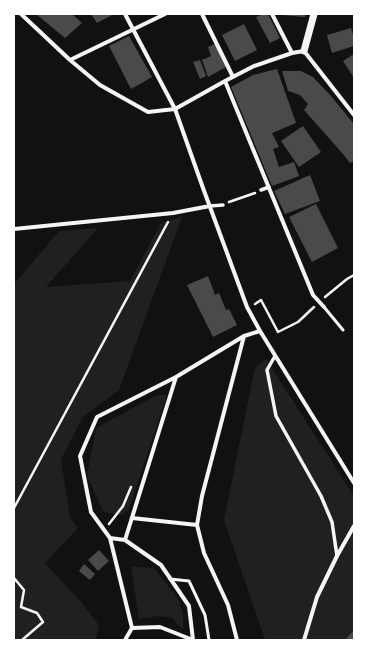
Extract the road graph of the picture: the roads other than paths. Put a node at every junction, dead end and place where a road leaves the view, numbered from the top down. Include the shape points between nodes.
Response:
1 (21, 14) edge
2 (125, 14) edge
3 (165, 14) edge
4 (202, 14) edge
5 (272, 14) edge
6 (314, 14) edge
7 (133, 30) junction
8 (304, 51) junction
9 (292, 53) junction
10 (70, 60) junction
11 (233, 76) junction
12 (225, 81) junction
13 (175, 109) junction
14 (354, 115) edge
15 (269, 187) junction
16 (261, 190) road end
17 (223, 205) road end
18 (210, 206) junction
19 (14, 229) edge
20 (324, 307) joint
21 (343, 330) dead end
22 (260, 331) junction
23 (244, 336) junction
24 (276, 356) junction
25 (176, 377) junction
26 (354, 483) edge
27 (132, 518) junction
28 (197, 525) junction
29 (354, 526) edge
30 (110, 538) junction
31 (125, 540) junction
32 (337, 556) junction
33 (170, 579) junction
34 (132, 628) junction
35 (125, 640) edge
36 (193, 640) edge
37 (209, 640) edge
38 (237, 640) edge
39 (304, 640) edge

1 - 10 street
2 - 7 street
3 - 7 street
4 - 11 street
5 - 9 street
6 - 8 street
7 - 10 street
7 - 13 street
8 - 9 street
8 - 14 street
9 - 11 street
10 - 13 street via 100,85 148,112
11 - 12 street
12 - 13 street
12 - 15 street
13 - 18 street
15 - 16 street
15 - 20 street via 313,295
17 - 18 street
18 - 19 street via 173,213
18 - 22 street via 247,307
20 - 21 lane
22 - 23 street
22 - 24 street
23 - 25 street
23 - 28 street via 202,496
24 - 26 street
24 - 32 street via 267,370 276,416 332,522
25 - 27 street
25 - 30 street via 97,417 80,456 91,512
27 - 28 street
27 - 31 street
28 - 38 street via 204,553 228,605
29 - 32 street
30 - 31 street
30 - 34 street
31 - 33 street via 161,565
32 - 39 street via 317,597
33 - 36 street via 189,606
33 - 37 lane via 189,580 205,615
34 - 35 street
34 - 36 street via 160,627

